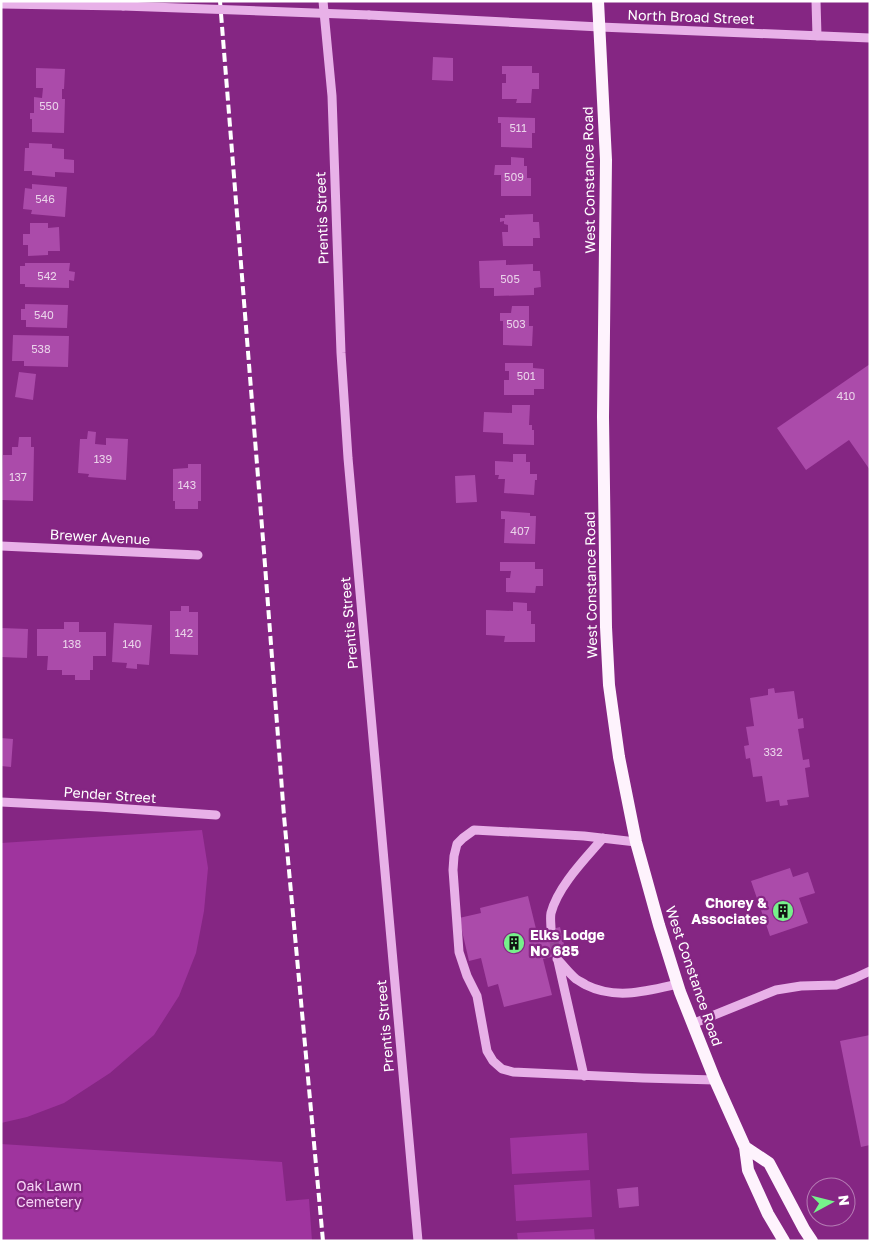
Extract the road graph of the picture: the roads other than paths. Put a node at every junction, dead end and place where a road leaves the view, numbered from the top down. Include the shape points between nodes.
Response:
1 (323, 1) edge
2 (598, 1) edge
3 (816, 1) edge
4 (1, 4) edge
5 (600, 27) junction
6 (817, 36) junction
7 (870, 38) edge
8 (1, 546) edge
9 (198, 555) dead end
10 (1, 802) edge
11 (216, 815) dead end
12 (603, 838) junction
13 (636, 842) junction
14 (551, 930) tunnel mouth
15 (870, 971) edge
16 (678, 984) junction
17 (692, 1024) junction
18 (584, 1076) junction
19 (715, 1080) junction
20 (745, 1147) junction
21 (418, 1241) edge
22 (784, 1241) edge
23 (812, 1241) edge

1 - 21 street, Prentis Street via 332,96 348,458
2 - 5 main road, West Constance Road
3 - 6 street
4 - 5 street, North Broad Street, bridge via 369,15
5 - 6 street, North Broad Street
5 - 13 main road, West Constance Road via 606,160 603,417 606,627 618,757
6 - 7 street, North Broad Street
8 - 9 street, Brewer Avenue
10 - 11 street, Pender Street
12 - 13 street
12 - 14 street via 568,879 551,914
12 - 18 street via 474,830 457,844 454,856 459,952 477,996 487,1052 502,1069 513,1072
13 - 16 main road, West Constance Road
15 - 17 street via 836,985 776,990
16 - 17 main road, West Constance Road
16 - 18 street via 639,993 607,992 576,980 557,957
17 - 19 main road, West Constance Road
18 - 19 street
19 - 20 main road, West Constance Road
20 - 22 main road, West Constance Road via 748,1170
20 - 23 main road via 769,1163

